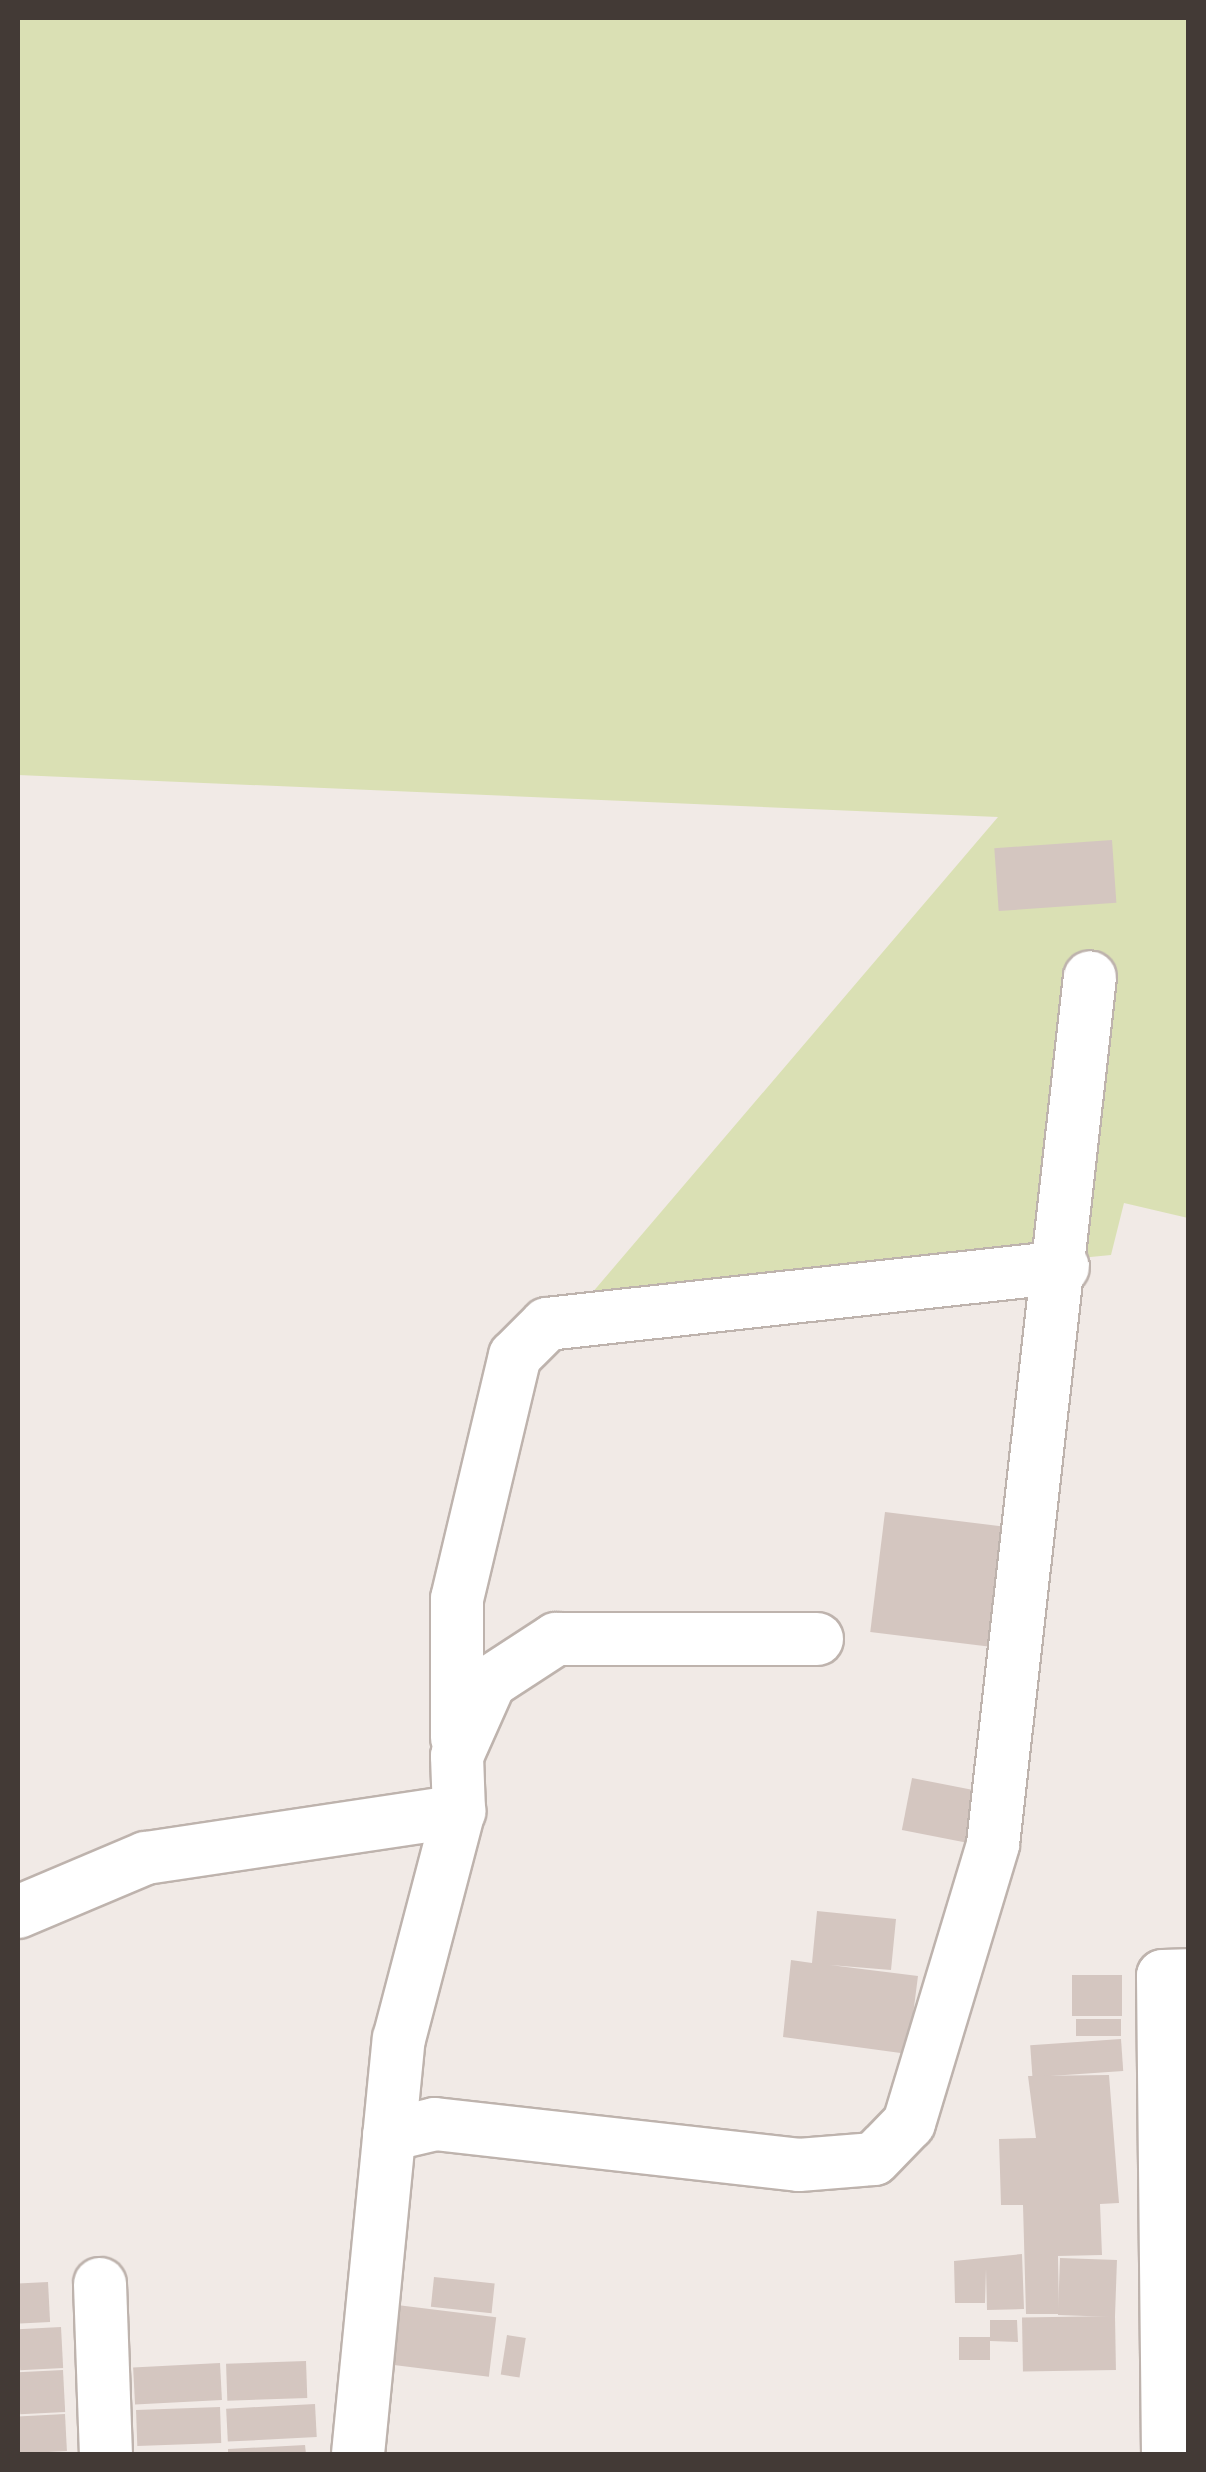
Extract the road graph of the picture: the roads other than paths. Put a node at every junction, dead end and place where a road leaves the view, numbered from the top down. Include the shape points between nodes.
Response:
1 (1090, 977) dead end
2 (1063, 1267) junction
3 (817, 1638) dead end
4 (456, 1756) junction
5 (458, 1811) junction
6 (18, 1912) edge
7 (1176, 1975) edge
8 (389, 2135) junction
9 (100, 2284) dead end
10 (106, 2454) edge
11 (358, 2454) edge
12 (1168, 2454) edge

1 - 2 street
2 - 4 street via 547,1324 515,1356 457,1599
2 - 8 street via 993,1844 909,2122 874,2159 799,2165 435,2124
3 - 4 street via 556,1638 490,1682
4 - 5 street
5 - 6 street via 146,1858
5 - 8 street via 399,2039
7 - 12 street
8 - 11 street
9 - 10 street

